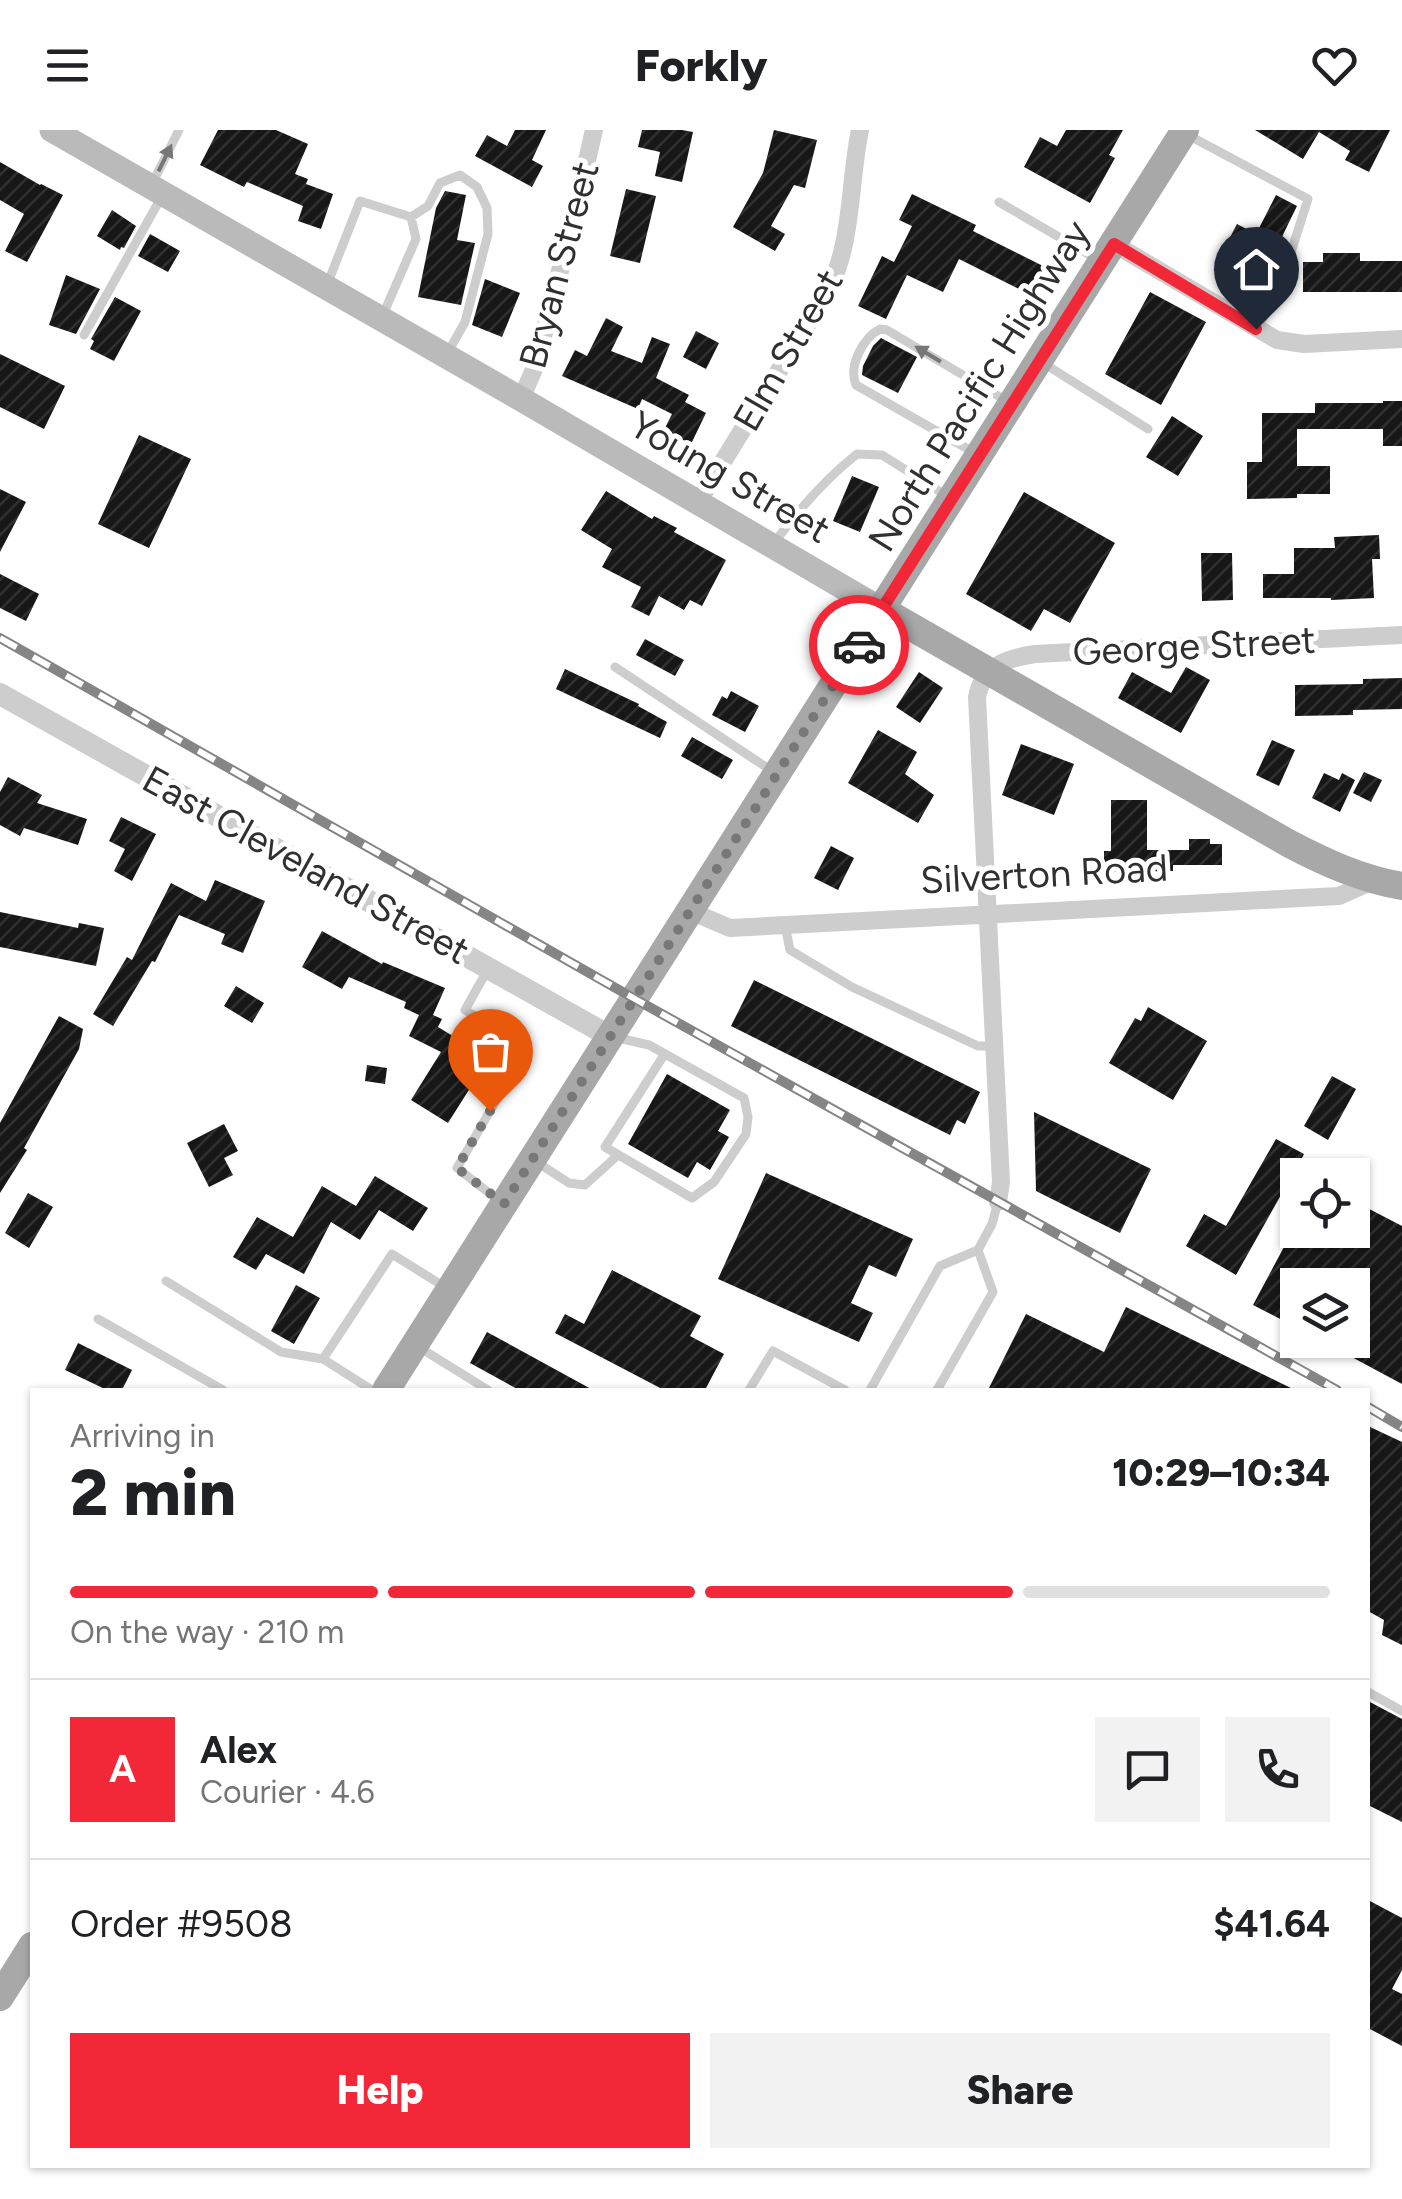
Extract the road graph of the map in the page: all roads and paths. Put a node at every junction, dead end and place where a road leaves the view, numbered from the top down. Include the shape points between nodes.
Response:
1 (179, 130) edge
2 (594, 130) edge
3 (860, 130) edge
4 (1184, 132) edge
5 (67, 134) edge
6 (157, 190) junction
7 (999, 202) dead end
8 (411, 217) junction
9 (1108, 253) junction
10 (326, 287) junction
11 (381, 319) junction
12 (1256, 329) junction
13 (84, 334) dead end
14 (1402, 339) edge
15 (446, 356) junction
16 (1040, 361) junction
17 (521, 399) junction
18 (1012, 404) junction
19 (1148, 429) dead end
20 (980, 456) junction
21 (952, 499) junction
22 (698, 502) junction
23 (772, 545) junction
24 (882, 610) junction
25 (1402, 635) edge
26 (615, 667) dead end
27 (990, 671) junction
28 (0, 694) edge
29 (777, 774) junction
30 (1388, 883) edge
31 (690, 911) junction
32 (988, 915) junction
33 (785, 926) junction
34 (489, 968) junction
35 (611, 1037) junction
36 (994, 1046) junction
37 (664, 1055) junction
38 (618, 1154) junction
39 (533, 1160) junction
40 (998, 1202) joint
41 (504, 1204) junction
42 (978, 1250) junction
43 (166, 1281) dead end
44 (450, 1290) junction
45 (98, 1320) dead end
46 (415, 1345) junction
47 (322, 1359) junction
48 (822, 1385) edge
49 (219, 1388) edge
50 (369, 1388) edge
51 (387, 1388) edge
52 (485, 1388) edge
53 (750, 1388) edge
54 (871, 1388) edge
55 (938, 1388) edge
56 (1370, 1693) edge
57 (1402, 1710) edge
58 (30, 1949) edge
59 (0, 1998) edge

6 -> 1 lane
2 - 17 street, Bryan Street
3 - 22 street, Elm Street via 838,272
4 - 9 main road, North Pacific Highway
4 - 12 lane via 1308,199 1278,294
5 - 6 main road, Young Street
6 - 10 main road, Young Street
6 - 13 lane
7 - 9 lane
8 - 10 lane via 360,201
8 - 11 lane via 416,239
8 - 15 lane via 428,206 440,183 460,175 477,187 487,208 488,234 465,322
9 - 12 street
9 - 16 main road, North Pacific Highway
10 - 11 main road, Young Street
11 - 15 main road, Young Street
12 - 14 street via 1304,344
15 - 17 main road, Young Street
16 - 18 main road, North Pacific Highway
16 - 19 lane
17 - 22 main road, Young Street
18 - 20 main road, North Pacific Highway
18 -> 20 lane via 887,330 870,334 853,367 856,385
20 - 21 main road, North Pacific Highway
21 - 23 lane via 882,455 856,454
21 - 24 main road, North Pacific Highway
22 - 23 main road, Young Street
23 - 24 main road, Young Street
24 - 27 main road, Young Street
24 - 29 main road, North Pacific Highway
25 - 27 street, George Street via 1035,654 1008,658
26 - 29 lane
27 - 30 main road, Young Street via 1288,843
27 - 32 street via 976,697
28 - 34 street, East Cleveland Street
29 - 31 main road, North Pacific Highway
30 - 32 street, Silverton Road via 1340,896
31 - 33 street, Silverton Road via 730,928
31 - 35 main road, North Pacific Highway
32 - 33 street, Silverton Road
32 - 36 street
33 - 36 lane via 790,950 836,978 978,1046
34 - 35 street, East Cleveland Street
34 - 41 lane via 464,1010 523,1054 457,1168
35 - 37 lane
35 - 39 main road, North Pacific Highway
36 - 40 street
37 - 38 lane via 604,1146
37 - 38 lane via 744,1098 746,1134 714,1182 692,1198
38 - 39 lane via 585,1185 569,1184
39 - 41 main road, North Pacific Highway
40 - 42 lane
41 - 44 main road, North Pacific Highway
42 - 54 lane via 940,1266
42 - 55 lane via 993,1292
43 - 47 lane via 281,1352
44 - 46 main road, North Pacific Highway
44 - 47 lane via 392,1254
45 - 49 lane
46 - 51 main road, North Pacific Highway
46 - 52 lane
47 - 50 lane
48 - 53 lane via 772,1351
56 - 57 lane
58 - 59 main road

